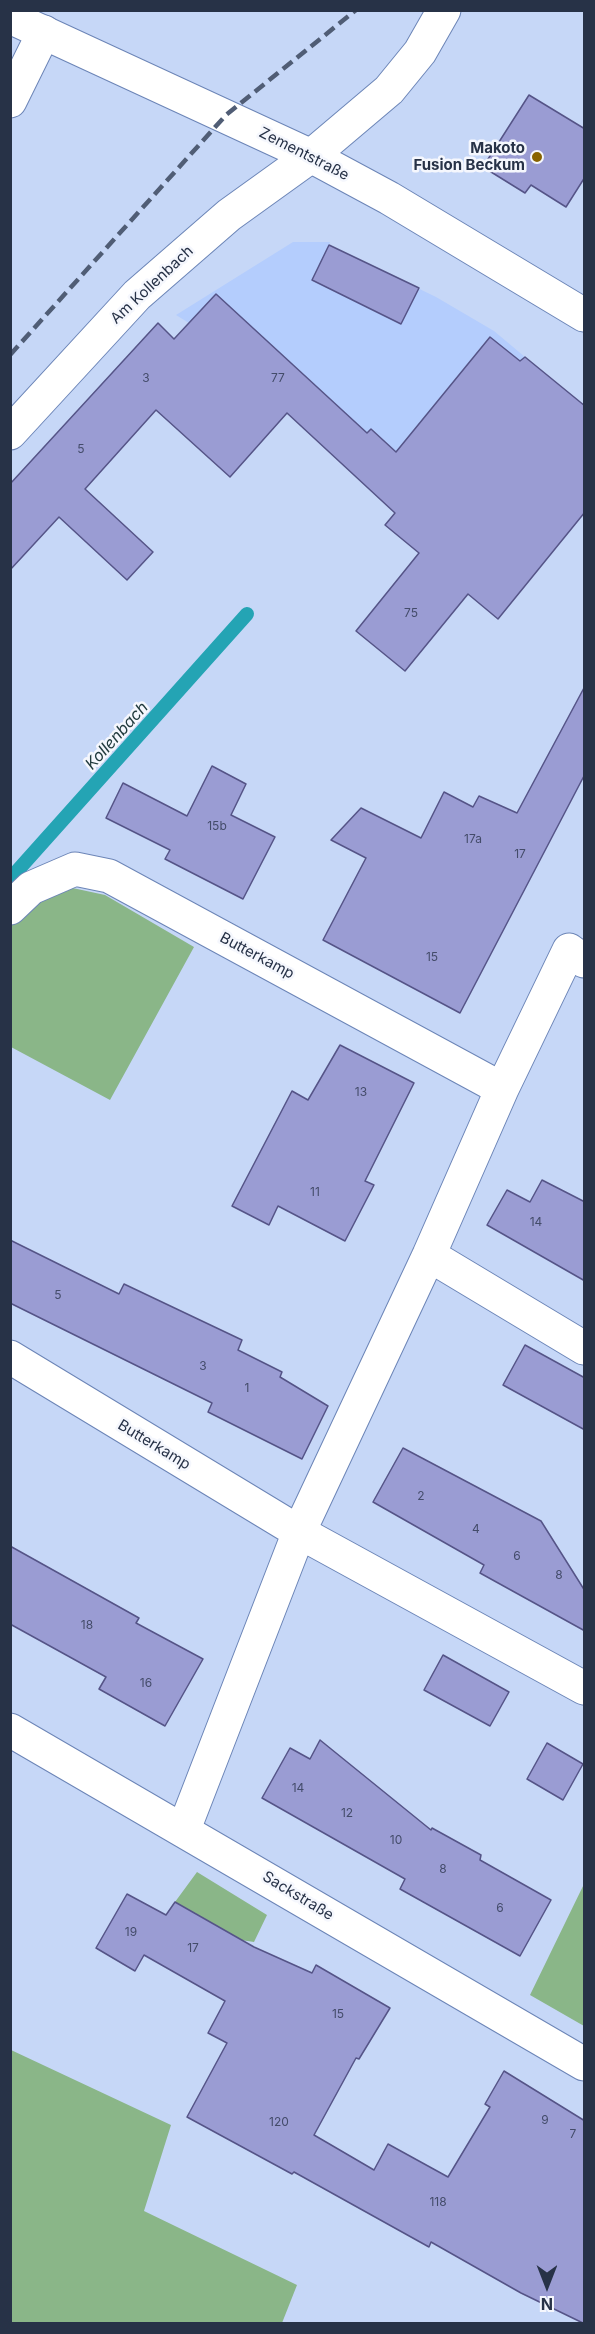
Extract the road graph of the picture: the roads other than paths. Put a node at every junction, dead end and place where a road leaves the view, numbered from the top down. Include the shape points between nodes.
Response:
1 (444, 10) edge
2 (10, 17) edge
3 (44, 32) junction
4 (10, 101) edge
5 (311, 156) junction
6 (585, 315) edge
7 (10, 433) edge
8 (10, 908) edge
9 (585, 962) edge
10 (502, 1089) junction
11 (429, 1255) junction
12 (585, 1348) edge
13 (10, 1357) edge
14 (299, 1532) junction
15 (585, 1688) edge
16 (10, 1730) edge
17 (184, 1829) junction
18 (585, 2064) edge

1 - 5 street, Am Kollenbach via 420,52 389,90
2 - 3 street, Zementstraße
3 - 4 street
3 - 5 street, Zementstraße
5 - 6 street, Zementstraße
5 - 7 street, Am Kollenbach via 229,215 136,295
8 - 10 street, Butterkamp via 31,888 75,869 109,876
9 - 10 street via 569,950
10 - 11 street
11 - 12 street
11 - 14 street
13 - 14 street, Butterkamp
14 - 15 street, Butterkamp
14 - 17 street
16 - 17 street, Sackstraße
17 - 18 street, Sackstraße

